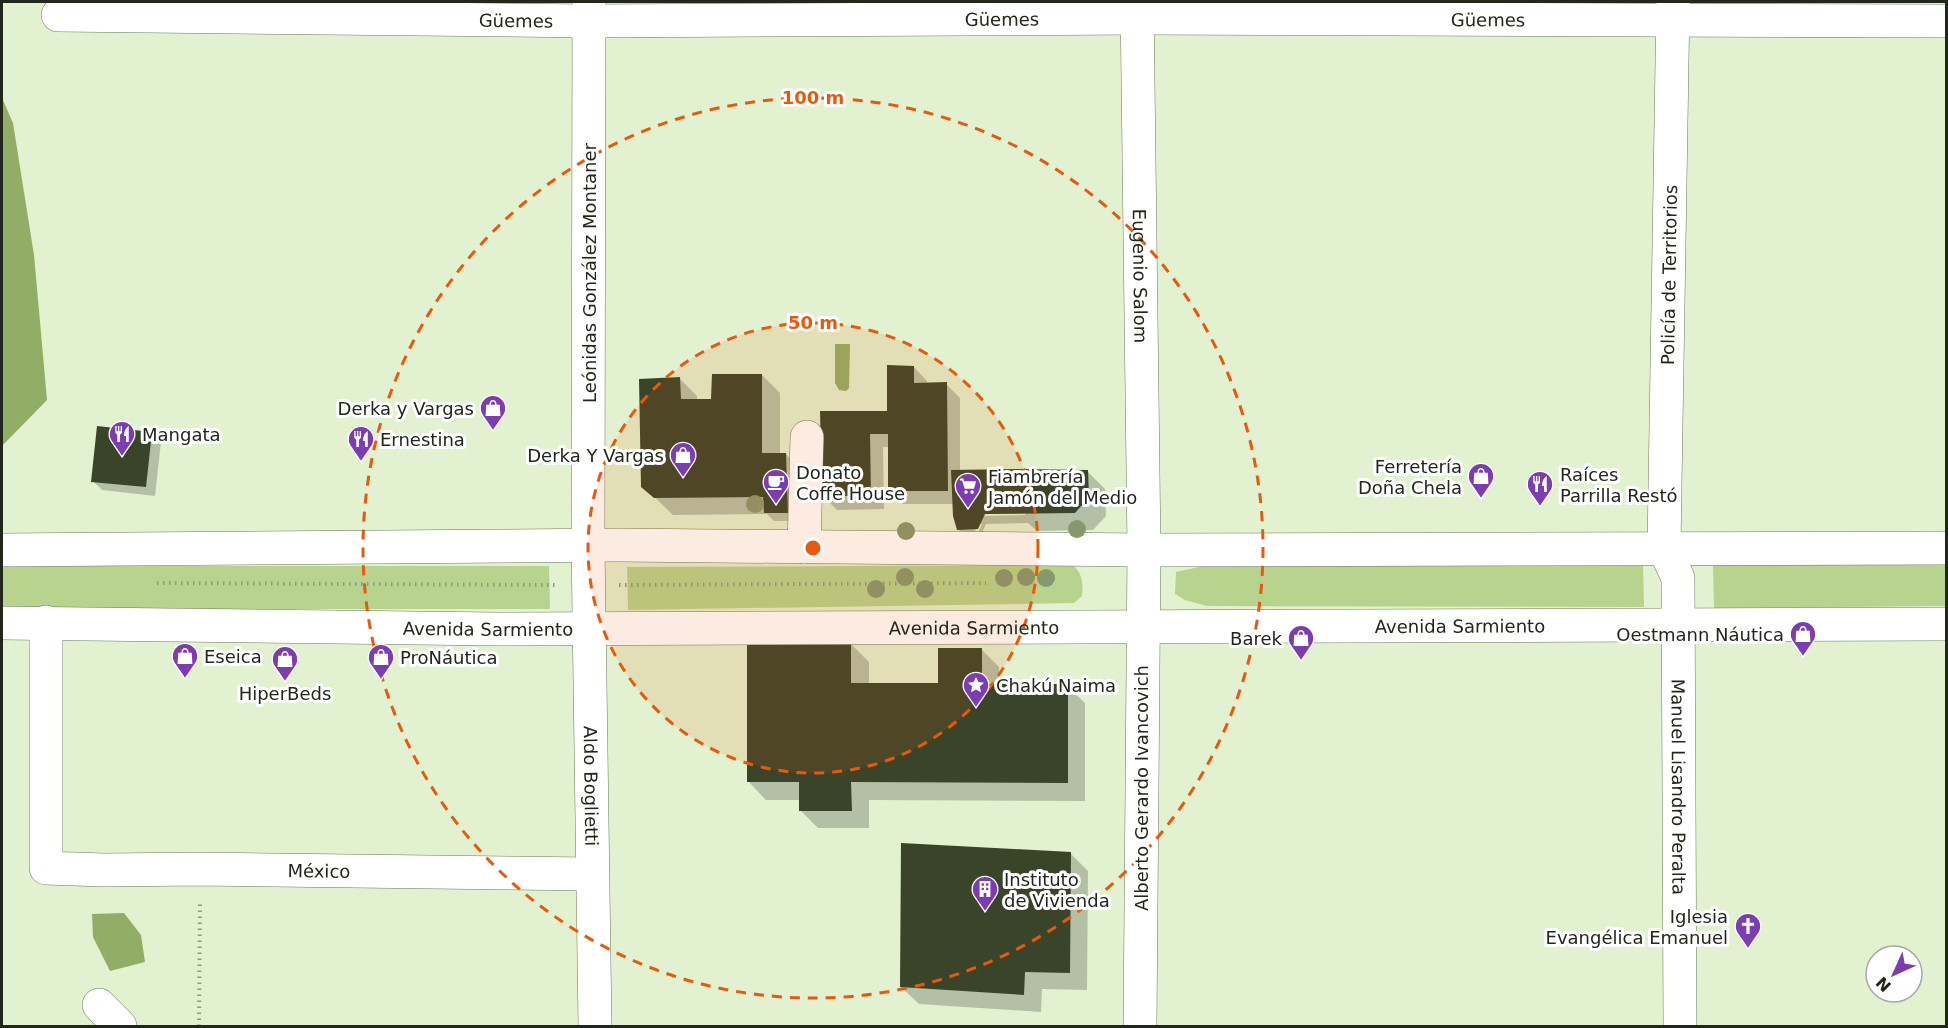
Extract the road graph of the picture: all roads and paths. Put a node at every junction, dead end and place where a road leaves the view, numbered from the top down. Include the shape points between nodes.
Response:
1 (1138, 10) edge
2 (589, 11) edge
3 (1674, 11) edge
4 (58, 15) dead end
5 (1947, 21) edge
6 (807, 438) dead end
7 (588, 545) junction
8 (804, 547) junction
9 (1664, 548) junction
10 (1947, 548) edge
11 (2, 550) edge
12 (1144, 550) junction
13 (156, 583) dead end
14 (589, 584) junction
15 (627, 585) dead end
16 (46, 622) junction
17 (2, 623) edge
18 (1679, 624) junction
19 (1947, 624) edge
20 (1142, 626) junction
21 (590, 628) junction
22 (200, 869) junction
23 (592, 874) junction
24 (199, 1026) edge
25 (595, 1026) edge
26 (1140, 1026) edge
27 (1680, 1026) edge

1 - 2 street, Güemes
1 - 3 street, Güemes
1 - 12 street, Eugenio Salom
2 - 4 street, Güemes
2 - 7 street, Leónidas González Montaner
3 - 5 street, Güemes
3 - 9 street, Policía de Territorios
6 - 8 street
7 - 8 street
7 - 11 street
7 - 14 street, Aldo Boglietti
8 - 12 street
9 - 10 street
9 - 12 street
9 - 18 street, Manuel Lisandro Peralta via 1678,578
12 - 20 street, Alberto Gerardo Ivancovich
13 - 14 path
14 - 15 path
14 - 21 street, Aldo Boglietti
16 - 17 street, Avenida Sarmiento
16 - 21 street, Avenida Sarmiento
16 - 22 street, México via 46,868
18 - 19 street, Avenida Sarmiento
18 - 20 street, Avenida Sarmiento
18 - 27 street, Manuel Lisandro Peralta
20 - 21 street, Avenida Sarmiento
20 - 26 street, Alberto Gerardo Ivancovich
21 - 23 street, Aldo Boglietti
22 - 23 street, México
22 - 24 path
23 - 25 street, Aldo Boglietti

